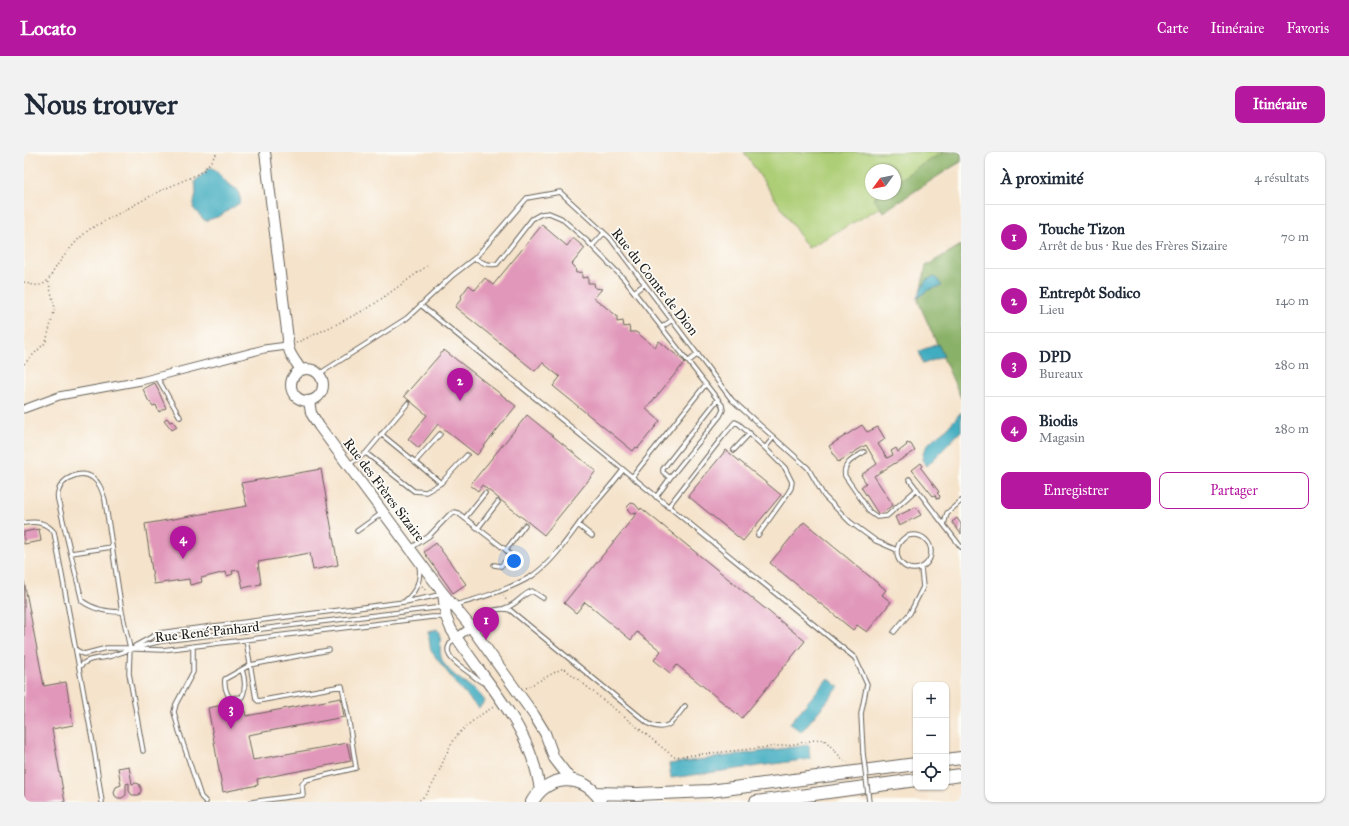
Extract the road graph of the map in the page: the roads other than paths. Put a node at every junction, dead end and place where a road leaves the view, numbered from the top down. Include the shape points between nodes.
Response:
1 (265, 152) edge
2 (604, 233) junction
3 (592, 246) junction
4 (476, 258) junction
5 (645, 284) junction
6 (634, 292) junction
7 (422, 306) junction
8 (672, 320) junction
9 (662, 327) junction
10 (287, 346) junction
11 (698, 354) junction
12 (690, 361) junction
13 (302, 370) junction
14 (319, 374) junction
15 (156, 377) junction
16 (706, 384) junction
17 (718, 400) junction
18 (309, 401) junction
19 (408, 403) dead end
20 (24, 409) edge
21 (180, 417) dead end
22 (750, 433) junction
23 (381, 434) junction
24 (440, 434) dead end
25 (773, 438) junction
26 (765, 448) junction
27 (734, 450) dead end
28 (366, 452) junction
29 (864, 452) dead end
30 (467, 455) dead end
31 (415, 462) junction
32 (348, 466) junction
33 (623, 470) junction
34 (632, 477) junction
35 (670, 478) junction
36 (909, 479) dead end
37 (441, 483) junction
38 (917, 489) junction
39 (485, 492) dead end
40 (656, 497) junction
41 (961, 501) edge
42 (498, 502) dead end
43 (668, 507) junction
44 (383, 512) junction
45 (465, 518) junction
46 (24, 523) edge
47 (525, 525) dead end
48 (578, 525) junction
49 (944, 525) junction
50 (478, 528) junction
51 (357, 531) dead end
52 (758, 535) dead end
53 (592, 536) dead end
54 (112, 547) junction
55 (961, 547) edge
56 (410, 549) junction
57 (506, 550) junction
58 (896, 550) junction
59 (71, 553) junction
60 (418, 559) junction
61 (494, 565) dead end
62 (921, 568) junction
63 (443, 593) junction
64 (543, 598) dead end
65 (404, 602) junction
66 (506, 608) junction
67 (448, 610) junction
68 (122, 612) junction
69 (471, 627) junction
70 (894, 632) dead end
71 (456, 638) junction
72 (246, 640) junction
73 (193, 646) junction
74 (130, 648) junction
75 (76, 650) junction
76 (329, 650) dead end
77 (79, 667) junction
78 (250, 667) junction
79 (242, 670) junction
80 (492, 686) junction
81 (685, 706) dead end
82 (143, 751) dead end
83 (961, 758) edge
84 (949, 760) edge
85 (913, 764) edge
86 (961, 775) edge
87 (949, 777) edge
88 (571, 780) junction
89 (913, 780) edge
90 (540, 791) junction
91 (598, 797) edge
92 (102, 802) edge
93 (206, 802) edge
94 (251, 802) edge
95 (532, 802) edge
96 (756, 802) edge
97 (869, 802) edge

1 - 10 street
2 - 3 lane
2 - 4 lane, Rue du Comte de Dion via 560,192 527,198
2 - 5 lane, Rue du Comte de Dion
3 - 4 lane via 561,218 549,213 532,219 497,264 485,264
3 - 6 lane via 624,278
4 - 7 lane, Rue du Comte de Dion via 453,275
5 - 6 lane
5 - 8 lane, Rue du Comte de Dion
6 - 9 lane
7 - 14 lane, Rue du Comte de Dion
7 - 33 lane
8 - 9 lane
8 - 11 lane, Rue du Comte de Dion
9 - 12 lane
10 - 13 street
10 - 15 street via 264,348
11 - 12 lane
11 - 25 lane, Rue du Comte de Dion via 732,400
12 - 16 lane
13 - 14 street via 314,370
13 - 18 street via 294,376 292,389 300,400
14 - 18 street via 323,390 318,398
15 - 20 street via 59,396
15 - 21 lane
16 - 17 lane
16 - 34 lane
17 - 35 lane via 723,410 720,416
17 - 35 lane via 663,470
18 - 32 street, Rue des Frères Sizaire via 311,413
19 - 23 lane
22 - 26 lane
22 - 27 lane
22 - 43 lane via 735,422
23 - 28 lane
23 - 31 lane
24 - 31 lane
25 - 26 lane
25 - 58 lane, Rue du Comte de Dion via 808,468 824,496 850,522 876,541
26 - 52 lane via 785,468 792,482 788,493
28 - 32 lane
28 - 37 lane via 414,491 426,492
29 - 38 lane via 846,465 845,476 870,512 877,517 886,516
30 - 37 lane
31 - 37 lane
32 - 44 street, Rue des Frères Sizaire
33 - 34 lane
33 - 48 lane
34 - 40 lane
35 - 40 lane
36 - 38 lane
38 - 49 lane
39 - 45 lane
40 - 43 lane
41 - 49 lane via 947,513
42 - 50 lane
43 - 97 lane, bridge via 855,658 866,684 861,714
44 - 51 lane
44 - 56 street, Rue des Frères Sizaire
45 - 50 lane
45 - 56 lane via 451,513 429,536
46 - 75 lane via 40,522 54,532
47 - 57 lane
48 - 53 lane
48 - 67 lane via 554,555 532,575 503,590
49 - 55 lane
50 - 57 lane
54 - 59 lane
54 - 59 lane via 102,490 93,478 86,474 76,474 68,478 57,493
54 - 68 lane
56 - 60 street, Rue des Frères Sizaire
57 - 61 lane via 509,557 501,566
58 - 62 lane via 898,560 906,568
58 - 62 lane via 898,544 907,536 924,538 931,548 931,554 930,560
59 - 68 lane via 82,602 107,612
60 - 63 street, Rue des Frères Sizaire
60 - 65 lane via 418,580 411,596
62 - 70 lane via 923,587 910,613
63 - 65 lane, Rue René Panhard
63 - 67 street
64 - 66 lane via 532,590 516,604
65 - 74 lane, Rue René Panhard via 159,633
66 - 69 lane via 497,608 484,614
66 - 81 lane via 649,724 657,728 665,727
67 - 69 street
67 - 71 street via 450,629
67 - 72 lane, Rue René Panhard via 432,617
67 - 74 lane via 162,641
68 - 74 lane
69 - 71 street
69 - 88 street via 541,726 554,758
71 - 80 street
71 - 80 lane via 449,645 449,655 457,664
72 - 73 lane, Rue René Panhard
72 - 78 lane
73 - 74 lane, Rue René Panhard via 162,650
73 - 93 lane via 193,672 174,712 201,796
74 - 75 lane via 107,648 84,654
74 - 77 lane via 109,656 87,660
74 - 82 lane via 129,674
75 - 77 lane
76 - 78 lane
77 - 92 lane
78 - 79 lane
78 - 94 lane via 258,701 342,686 356,768 306,780 302,784 304,794
79 - 79 lane via 225,679 230,698 242,697 244,694
80 - 90 street via 519,728 530,751
83 - 84 main road
85 - 91 main road via 695,792
86 - 87 main road
88 - 90 main road via 549,784
88 - 91 main road via 588,787
89 - 96 main road
90 - 95 main road

